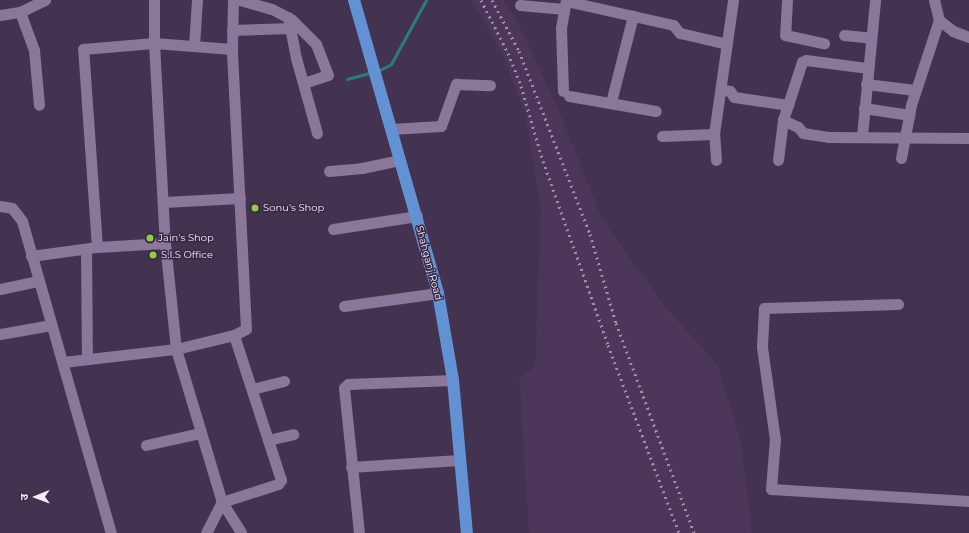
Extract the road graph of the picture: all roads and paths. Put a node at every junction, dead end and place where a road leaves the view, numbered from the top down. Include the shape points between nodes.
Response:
1 (45, 0) edge
2 (154, 0) edge
3 (197, 0) edge
4 (233, 0) edge
5 (240, 0) edge
6 (354, 0) edge
7 (733, 0) edge
8 (787, 0) edge
9 (875, 0) edge
10 (934, 0) edge
11 (565, 3) edge
12 (520, 5) dead end
13 (20, 12) junction
14 (0, 15) edge
15 (633, 16) junction
16 (939, 20) junction
17 (289, 23) junction
18 (232, 30) junction
19 (844, 35) dead end
20 (969, 37) edge
21 (871, 38) junction
22 (154, 43) junction
23 (824, 43) dead end
24 (727, 44) junction
25 (194, 46) junction
26 (232, 49) junction
27 (868, 68) junction
28 (304, 83) junction
29 (866, 84) junction
30 (490, 85) dead end
31 (721, 89) junction
32 (915, 90) junction
33 (611, 102) junction
34 (39, 105) dead end
35 (788, 105) junction
36 (864, 108) junction
37 (656, 112) dead end
38 (909, 115) junction
39 (783, 120) junction
40 (391, 129) junction
41 (317, 133) dead end
42 (714, 134) junction
43 (662, 136) dead end
44 (862, 136) junction
45 (904, 138) junction
46 (969, 138) edge
47 (901, 158) dead end
48 (399, 160) junction
49 (716, 160) dead end
50 (778, 160) dead end
51 (329, 171) dead end
52 (240, 198) junction
53 (164, 202) junction
54 (0, 206) edge
55 (417, 216) junction
56 (333, 229) dead end
57 (165, 243) junction
58 (91, 248) junction
59 (31, 256) junction
60 (38, 281) junction
61 (0, 289) edge
62 (438, 293) junction
63 (898, 304) dead end
64 (344, 306) dead end
65 (51, 325) junction
66 (0, 334) edge
67 (234, 335) junction
68 (176, 349) junction
69 (87, 359) junction
70 (63, 362) junction
71 (453, 380) junction
72 (284, 381) dead end
73 (252, 389) junction
74 (200, 434) junction
75 (293, 434) dead end
76 (268, 440) junction
77 (146, 445) dead end
78 (459, 460) junction
79 (351, 467) junction
80 (969, 501) edge
81 (222, 502) junction
82 (110, 533) edge
83 (206, 533) edge
84 (241, 533) edge
85 (359, 533) edge
86 (467, 533) edge

1 - 13 street
2 - 22 street
3 - 25 street
4 - 18 street
5 - 17 street via 272,9
6 - 40 main road, Shahganj Road
7 - 24 street
8 - 23 street via 786,35
9 - 21 street
10 - 16 street
11 - 12 street
11 - 15 street
11 - 33 street via 561,28 566,94
13 - 14 street
13 - 34 street via 34,50
15 - 24 street via 673,25 680,33
15 - 33 street
16 - 20 street via 953,31
16 - 32 street
17 - 18 street
17 - 28 street
17 - 28 street via 316,44 328,74 326,77
18 - 26 street
19 - 21 street
21 - 27 street
22 - 25 street
22 - 53 street
22 - 58 street via 86,48 82,52
24 - 31 street
25 - 26 street
26 - 52 street
27 - 29 street
27 - 35 street via 804,60
28 - 41 street
29 - 32 street
29 - 36 street
30 - 40 street via 456,84 441,126
31 - 35 street via 730,91 734,97
31 - 42 street
32 - 38 street
33 - 37 street
35 - 39 street
36 - 38 street
36 - 44 street
38 - 45 street
39 - 44 street via 798,127 803,133 828,137
39 - 50 street
40 - 48 main road, Shahganj Road
42 - 43 street
42 - 49 street
44 - 45 street
45 - 46 street
45 - 47 street
48 - 51 street via 362,168
48 - 55 main road, Shahganj Road
52 - 53 street
52 - 67 street via 246,327
53 - 57 street
54 - 59 street via 16,211 22,221
55 - 56 street
55 - 62 main road, Shahganj Road
57 - 58 street
57 - 68 street
58 - 59 street
58 - 69 street
59 - 60 street
60 - 61 street
60 - 65 street
62 - 64 street
62 - 71 main road, Shahganj Road
63 - 80 street via 764,308 762,347 775,440 771,489
65 - 66 street
65 - 70 street
67 - 68 street
67 - 73 street
68 - 69 street
68 - 74 street
69 - 70 street
70 - 82 street
71 - 78 main road, Shahganj Road
71 - 79 street via 346,385 344,391
72 - 73 street
73 - 76 street
74 - 77 street
74 - 81 street
75 - 76 street
76 - 81 street via 280,483
78 - 79 street
78 - 86 main road, Shahganj Road
79 - 85 street
81 - 83 street
81 - 84 street

